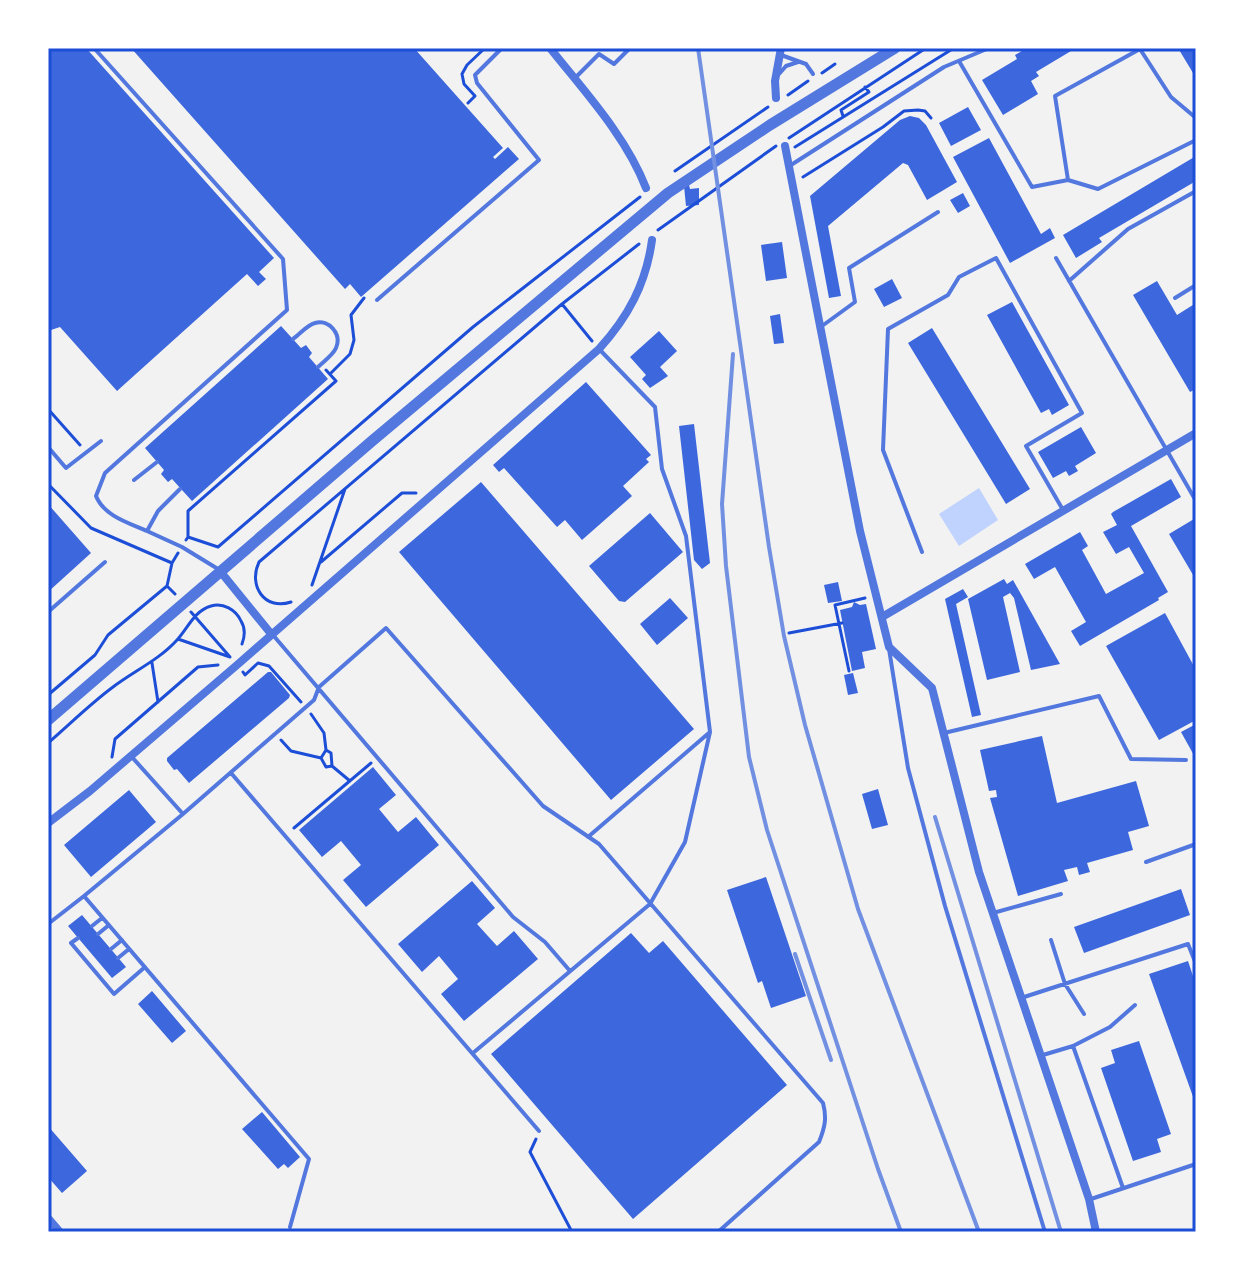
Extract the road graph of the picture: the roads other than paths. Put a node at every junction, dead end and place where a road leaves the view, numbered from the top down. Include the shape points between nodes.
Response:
1 (94, 48) edge
2 (502, 48) edge
3 (550, 48) edge
4 (630, 48) edge
5 (895, 48) edge
6 (989, 48) edge
7 (780, 51) edge
8 (959, 61) junction
9 (800, 62) junction
10 (813, 74) dead end
11 (574, 79) junction
12 (775, 81) junction
13 (776, 98) dead end
14 (1196, 118) edge
15 (1196, 140) edge
16 (785, 149) road end
17 (789, 167) junction
18 (1068, 180) junction
19 (646, 188) dead end
20 (1196, 191) edge
21 (938, 212) dead end
22 (652, 237) road end
23 (1056, 258) dead end
24 (1069, 281) junction
25 (1196, 285) edge
26 (1175, 298) dead end
27 (377, 300) dead end
28 (820, 327) junction
29 (293, 339) dead end
30 (599, 349) junction
31 (319, 366) road end
32 (1196, 433) edge
33 (101, 441) dead end
34 (48, 447) edge
35 (1166, 450) junction
36 (157, 462) dead end
37 (134, 480) dead end
38 (180, 489) dead end
39 (1196, 501) edge
40 (1063, 510) junction
41 (147, 531) junction
42 (922, 552) dead end
43 (105, 562) dead end
44 (220, 571) junction
45 (48, 612) edge
46 (882, 617) junction
47 (272, 635) junction
48 (889, 647) junction
49 (319, 687) junction
50 (48, 720) edge
51 (710, 732) junction
52 (944, 733) junction
53 (131, 756) junction
54 (1186, 760) dead end
55 (231, 773) junction
56 (183, 814) junction
57 (48, 823) edge
58 (588, 837) junction
59 (1196, 844) edge
60 (1146, 862) dead end
61 (1061, 894) dead end
62 (84, 896) junction
63 (650, 904) junction
64 (993, 913) junction
65 (102, 918) junction
66 (48, 924) edge
67 (109, 925) junction
68 (92, 926) dead end
69 (98, 934) dead end
70 (78, 938) dead end
71 (122, 940) junction
72 (1051, 940) dead end
73 (85, 946) dead end
74 (111, 949) dead end
75 (129, 949) junction
76 (78, 951) junction
77 (118, 958) dead end
78 (97, 960) dead end
79 (1196, 964) edge
80 (91, 966) junction
81 (145, 967) junction
82 (105, 970) dead end
83 (570, 971) junction
84 (98, 975) junction
85 (1065, 984) junction
86 (1021, 998) junction
87 (1135, 1005) dead end
88 (1084, 1014) dead end
89 (1073, 1046) junction
90 (473, 1053) junction
91 (1041, 1056) junction
92 (539, 1131) road end
93 (1196, 1164) edge
94 (1123, 1188) junction
95 (1089, 1199) junction
96 (48, 1218) edge
97 (290, 1227) dead end
98 (60, 1232) edge
99 (718, 1232) edge
100 (1045, 1232) edge
101 (1096, 1232) edge

1 - 41 lane via 283,259 287,310 105,473 96,496 100,506
2 - 27 lane via 475,75 477,83 539,160
3 - 11 street
4 - 11 lane via 614,64 599,54
5 - 44 street via 668,193
6 - 8 lane
7 - 9 lane
7 - 12 street
8 - 17 lane
8 - 18 lane via 1032,187
9 - 10 lane
9 - 12 lane via 786,66
11 - 19 street via 625,148
12 - 13 street
14 - 18 lane via 1171,97 1140,49 1055,96
15 - 18 lane via 1098,189
16 - 17 street
17 - 28 street
20 - 24 lane via 1128,229
21 - 28 lane via 849,268 855,302
22 - 30 street via 633,303
23 - 24 lane
24 - 35 lane
25 - 26 lane
28 - 46 street
29 - 31 lane via 313,323 334,330 337,346
30 - 47 street
30 - 51 lane via 655,407 662,469 686,536
32 - 35 street
33 - 34 lane via 66,468
35 - 39 lane
35 - 40 street
36 - 37 lane
38 - 41 lane
40 - 42 lane via 1026,446 1082,413 996,258 959,277 948,295 888,329 883,450
40 - 46 street
41 - 44 lane
43 - 45 lane
44 - 47 street
44 - 50 street
46 - 48 street
47 - 49 lane
47 - 53 street
48 - 52 street via 932,688
48 - 100 lane via 908,768
49 - 55 lane via 306,708
49 - 58 lane via 386,628 543,806
49 - 83 lane via 513,917
51 - 58 lane
51 - 63 lane via 685,842
52 - 54 lane via 1099,696 1131,759
52 - 64 street
53 - 56 lane
53 - 57 street
55 - 56 lane
55 - 90 lane
56 - 62 lane
58 - 63 lane
59 - 60 lane
61 - 64 lane
62 - 65 lane
62 - 66 lane
63 - 83 lane
63 - 99 lane via 823,1103 826,1115 819,1142
64 - 86 street
65 - 67 lane
65 - 68 lane
67 - 69 lane
67 - 71 lane
70 - 76 lane via 71,943
71 - 74 lane
71 - 75 lane
72 - 85 lane
73 - 76 lane
75 - 77 lane
75 - 81 lane
76 - 80 lane
78 - 80 lane
79 - 85 lane via 1188,944
80 - 84 lane
81 - 84 lane via 114,994
81 - 97 lane via 309,1159
82 - 84 lane
83 - 90 lane
85 - 86 lane
85 - 88 lane
86 - 91 street
87 - 89 lane via 1110,1027
89 - 91 lane
89 - 94 lane
90 - 92 lane
91 - 95 street
93 - 94 lane
94 - 95 lane
95 - 101 street
96 - 98 street

